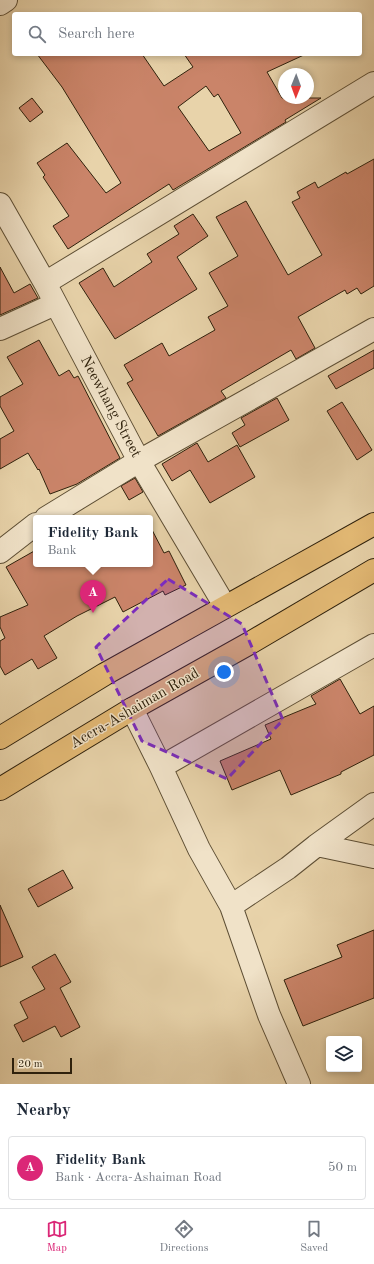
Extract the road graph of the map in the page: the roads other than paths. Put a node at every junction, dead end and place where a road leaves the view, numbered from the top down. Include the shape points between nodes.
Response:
1 (6, 0) edge
2 (0, 4) edge
3 (374, 83) edge
4 (0, 204) edge
5 (45, 283) junction
6 (55, 304) junction
7 (0, 329) edge
8 (374, 329) edge
9 (139, 461) junction
10 (51, 515) edge
11 (374, 524) edge
12 (33, 526) edge
13 (0, 552) edge
14 (374, 570) edge
15 (224, 606) junction
16 (374, 645) edge
17 (132, 709) junction
18 (0, 738) edge
19 (162, 767) junction
20 (0, 789) edge
21 (374, 804) edge
22 (317, 845) junction
23 (374, 857) edge
24 (231, 906) junction
25 (299, 1084) edge

1 - 2 street
3 - 5 street
4 - 5 street, Neewhang Street
5 - 6 street, Neewhang Street
6 - 7 street
6 - 9 street, Neewhang Street
8 - 9 street
9 - 10 street
9 - 15 street, Neewhang Street
11 - 15 main road
12 - 13 street
14 - 17 main road, Accra-Ashaiman Road
15 - 18 main road
16 - 19 street
17 - 19 street
17 - 20 main road, Accra-Ashaiman Road
19 - 24 street via 199,849
21 - 22 street
22 - 23 street
22 - 24 street
24 - 25 street via 269,1015

